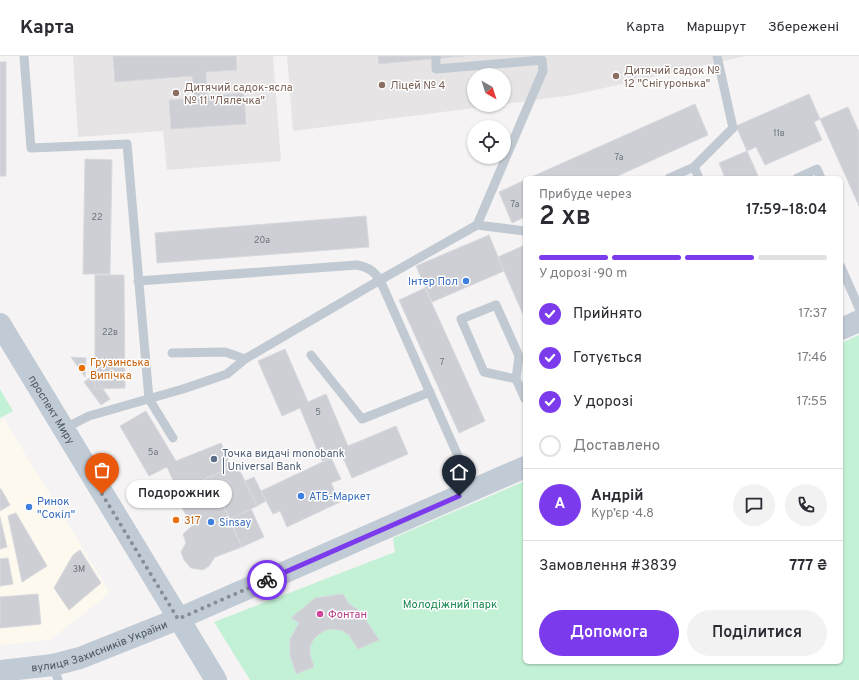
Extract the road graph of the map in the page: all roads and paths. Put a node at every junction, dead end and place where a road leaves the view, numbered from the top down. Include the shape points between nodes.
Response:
1 (24, 56) edge
2 (436, 56) edge
3 (717, 56) edge
4 (694, 167) junction
5 (674, 176) edge
6 (697, 176) edge
7 (801, 176) edge
8 (820, 176) edge
9 (478, 225) junction
10 (523, 231) edge
11 (843, 272) edge
12 (380, 280) junction
13 (138, 281) junction
14 (859, 308) edge
15 (859, 322) edge
16 (0, 324) edge
17 (843, 328) edge
18 (172, 352) dead end
19 (311, 355) dead end
20 (245, 359) junction
21 (516, 379) junction
22 (430, 392) junction
23 (523, 394) edge
24 (149, 399) junction
25 (63, 429) junction
26 (173, 438) dead end
27 (523, 468) edge
28 (473, 490) junction
29 (178, 619) junction
30 (0, 671) edge
31 (55, 673) edge
32 (216, 680) edge

1 - 13 lane via 31,148 127,144
2 - 9 lane via 436,69 542,60 543,71
3 - 4 lane via 732,128
4 - 5 lane
4 - 6 lane
7 - 8 lane via 817,169
9 - 10 lane
9 - 12 lane
11 - 14 lane
12 - 13 lane via 374,272 357,265
12 - 20 lane
12 - 22 lane
13 - 24 lane
15 - 17 street
16 - 25 street, проспект Миру
18 - 20 lane via 225,352
19 - 22 lane via 362,419
20 - 24 lane via 227,374
21 - 21 lane via 519,356 496,304 461,319 484,372
21 - 23 lane
22 - 28 lane
24 - 25 lane via 89,416
24 - 26 lane
25 - 29 street, проспект Миру
27 - 28 street, вулиця Захисників України
28 - 29 street, вулиця Захисників України
29 - 31 street, вулиця Захисників України via 80,658
29 - 32 street, проспект Миру
30 - 31 street, вулиця Захисників України

